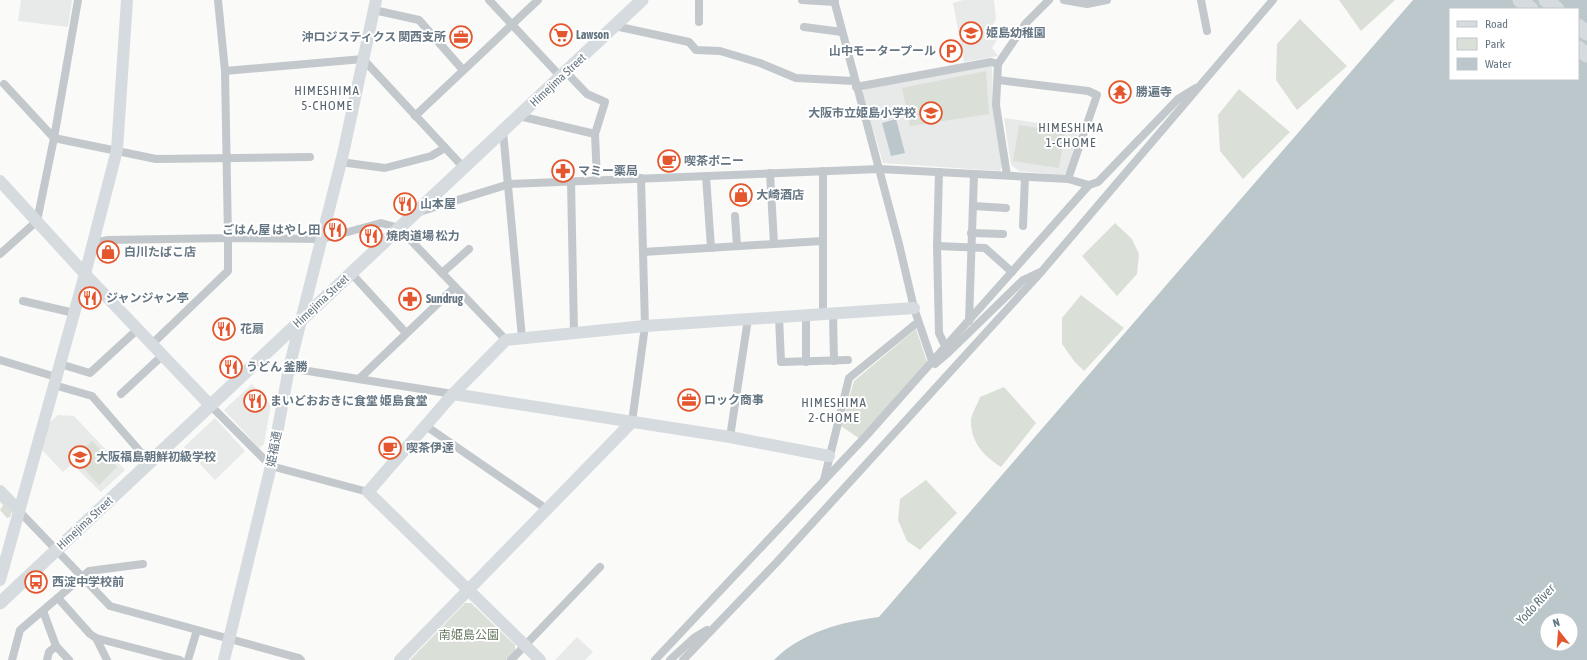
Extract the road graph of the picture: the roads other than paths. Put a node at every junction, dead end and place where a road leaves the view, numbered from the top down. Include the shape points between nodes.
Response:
1 (78, 0) edge
2 (127, 0) edge
3 (218, 0) edge
4 (489, 0) edge
5 (538, 0) edge
6 (642, 0) edge
7 (699, 0) edge
8 (802, 0) edge
9 (1049, 0) edge
10 (1064, 0) edge
11 (1107, 0) edge
12 (1201, 0) edge
13 (1273, 0) edge
14 (1520, 0) edge
15 (1546, 0) edge
16 (834, 1) edge
17 (375, 5) edge
18 (1530, 8) edge
19 (1556, 8) edge
20 (699, 22) dead end
21 (511, 24) junction
22 (615, 26) junction
23 (804, 26) dead end
24 (1579, 27) edge
25 (1207, 31) dead end
26 (842, 32) junction
27 (1587, 33) edge
28 (1579, 49) edge
29 (1587, 55) edge
30 (363, 59) junction
31 (998, 64) junction
32 (463, 70) junction
33 (225, 71) junction
34 (563, 75) junction
35 (998, 80) junction
36 (1204, 83) junction
37 (4, 84) dead end
38 (855, 84) junction
39 (415, 116) junction
40 (519, 116) junction
41 (504, 131) junction
42 (595, 134) junction
43 (54, 138) junction
44 (445, 148) junction
45 (117, 150) junction
46 (310, 157) dead end
47 (227, 158) junction
48 (340, 162) junction
49 (464, 168) junction
50 (879, 170) junction
51 (823, 171) junction
52 (939, 172) junction
53 (770, 173) junction
54 (974, 174) junction
55 (1007, 175) junction
56 (706, 176) junction
57 (1025, 177) junction
58 (640, 178) junction
59 (1068, 179) junction
60 (597, 180) junction
61 (0, 181) edge
62 (571, 181) junction
63 (509, 184) junction
64 (1089, 185) junction
65 (973, 206) junction
66 (1006, 208) dead end
67 (416, 213) junction
68 (735, 216) dead end
69 (37, 221) junction
70 (1023, 226) dead end
71 (398, 228) junction
72 (971, 233) junction
73 (1003, 234) dead end
74 (228, 238) junction
75 (322, 239) junction
76 (822, 241) junction
77 (93, 244) junction
78 (774, 244) junction
79 (737, 246) junction
80 (937, 246) junction
81 (970, 247) junction
82 (711, 248) junction
83 (469, 249) dead end
84 (643, 252) junction
85 (0, 254) edge
86 (1042, 271) junction
87 (1012, 272) junction
88 (351, 273) junction
89 (442, 273) junction
90 (85, 274) junction
91 (455, 287) junction
92 (23, 301) dead end
93 (914, 308) junction
94 (74, 313) junction
95 (828, 314) junction
96 (806, 315) junction
97 (779, 317) junction
98 (748, 319) junction
99 (301, 320) junction
100 (968, 320) junction
101 (918, 322) junction
102 (645, 326) junction
103 (138, 329) junction
104 (406, 333) junction
105 (574, 333) junction
106 (522, 338) junction
107 (506, 340) junction
108 (152, 344) junction
109 (945, 346) junction
110 (162, 355) junction
111 (0, 360) edge
112 (848, 360) dead end
113 (834, 361) junction
114 (806, 362) junction
115 (932, 362) junction
116 (60, 364) junction
117 (289, 368) junction
118 (359, 379) junction
119 (55, 381) junction
120 (121, 394) dead end
121 (453, 394) junction
122 (210, 405) junction
123 (632, 422) junction
124 (426, 426) junction
125 (730, 437) junction
126 (829, 456) junction
127 (150, 463) junction
128 (271, 466) junction
129 (824, 481) junction
130 (0, 491) edge
131 (368, 492) junction
132 (548, 510) junction
133 (19, 511) junction
134 (56, 550) junction
135 (143, 564) dead end
136 (600, 567) dead end
137 (0, 577) edge
138 (82, 578) junction
139 (468, 590) junction
140 (58, 598) junction
141 (0, 603) edge
142 (43, 611) junction
143 (716, 624) junction
144 (197, 630) junction
145 (96, 638) junction
146 (230, 639) junction
147 (525, 645) junction
148 (56, 646) junction
149 (155, 657) edge
150 (12, 660) edge
151 (47, 660) edge
152 (69, 660) edge
153 (107, 660) edge
154 (180, 660) edge
155 (188, 660) edge
156 (224, 660) edge
157 (301, 660) edge
158 (400, 660) edge
159 (511, 660) edge
160 (540, 660) edge
161 (655, 660) edge
162 (670, 660) edge
163 (683, 660) edge

1 - 43 street
2 - 45 street
3 - 33 street
4 - 21 street
5 - 21 street
6 - 22 main road, Himejima Street
7 - 20 street
8 - 16 street
9 - 31 street via 1026,23
10 - 11 street via 1087,4
12 - 25 street
13 - 36 street
14 - 18 highway
15 - 19 highway
16 - 26 street
17 - 30 street, 姫福通
17 - 32 street via 419,20
21 - 32 street
21 - 34 street
22 - 34 main road, Himejima Street
22 - 38 street via 689,42 696,50 720,51 760,63 796,78
23 - 26 street
24 - 27 highway
26 - 38 street
28 - 29 highway
30 - 33 street
30 - 39 street
30 - 48 street, 姫福通
31 - 35 street
31 - 38 street via 991,62
32 - 39 street
33 - 47 street
34 - 40 main road, Himejima Street
34 - 42 street via 587,94 605,102
35 - 55 street via 996,105
35 - 59 street via 1088,91 1097,95
36 - 64 street via 1178,99 1098,182
36 - 86 street
37 - 43 street
38 - 50 street
39 - 44 street
40 - 41 main road, Himejima Street
40 - 42 street
41 - 49 main road, Himejima Street
41 - 63 street
42 - 60 street
43 - 45 street
43 - 69 street
44 - 48 street via 431,156 386,168
44 - 49 street
45 - 47 street via 156,159
45 - 77 street
46 - 47 street
47 - 74 street
48 - 75 street, 姫福通
49 - 67 main road, Himejima Street
50 - 51 street
50 - 52 street
50 - 93 street
51 - 53 street
51 - 76 street
52 - 54 street
52 - 80 street
53 - 56 street
53 - 78 street
54 - 55 street
54 - 65 street
55 - 57 street
56 - 58 street
56 - 82 street
57 - 59 street
57 - 70 street
58 - 60 street
58 - 84 street
59 - 64 street
60 - 62 street
61 - 69 street
62 - 63 street
62 - 105 street
63 - 67 street
63 - 106 street
64 - 87 street
65 - 66 street
65 - 72 street
67 - 71 main road, Himejima Street
68 - 79 street
69 - 85 street
69 - 90 street
71 - 75 street via 381,222
71 - 88 main road, Himejima Street
71 - 89 street
72 - 73 street
72 - 81 street
74 - 75 street
74 - 77 street via 108,240
74 - 108 street via 228,271
75 - 99 street, 姫福通
76 - 78 street
76 - 95 street
77 - 90 street
78 - 79 street
79 - 82 street
80 - 81 street
80 - 109 street via 939,333
81 - 87 street via 985,248
81 - 100 street
82 - 84 street
83 - 89 street
84 - 102 street
86 - 115 street via 1023,280 948,353 935,364
86 - 143 street via 819,517
87 - 100 street
88 - 99 main road, Himejima Street
88 - 104 street
89 - 91 street
90 - 94 street
90 - 103 street
91 - 104 street
91 - 107 street
92 - 94 street
93 - 95 street
93 - 101 street
94 - 116 street
95 - 96 street
95 - 113 street
96 - 97 street
96 - 114 street
97 - 98 street
97 - 114 street via 781,362
98 - 102 street
98 - 125 street
99 - 117 street, 姫福通
99 - 122 main road, Himejima Street
100 - 109 street
101 - 115 street
101 - 126 street via 850,378
102 - 105 street
102 - 123 street
103 - 108 street
103 - 116 street via 90,373
104 - 118 street
105 - 106 street
106 - 107 street
107 - 121 street
108 - 110 street
109 - 115 street
110 - 120 street
110 - 122 street
111 - 119 street
112 - 113 street
113 - 114 street
115 - 129 street
116 - 119 street
117 - 118 street
117 - 128 street, 姫福通
118 - 121 street
119 - 127 street via 92,396
119 - 133 street
121 - 123 street
121 - 124 street
122 - 127 main road, Himejima Street
122 - 128 street
123 - 125 street
123 - 132 street
124 - 131 street
124 - 132 street
125 - 126 street
126 - 129 street
127 - 134 main road, Himejima Street
128 - 131 street
128 - 146 street, 姫福通
129 - 161 street
130 - 133 street
131 - 139 street
132 - 139 street
133 - 134 street
133 - 137 street
134 - 138 street
134 - 141 main road, Himejima Street
135 - 138 street via 89,571
136 - 147 street
138 - 140 street
138 - 144 street via 110,606
139 - 147 street
139 - 158 street
140 - 142 street
140 - 145 street
142 - 148 street
142 - 150 street via 20,630
143 - 162 street via 694,638
143 - 163 street
144 - 146 street
144 - 155 street
145 - 149 street
145 - 153 street
146 - 156 street, 姫福通
146 - 157 street
147 - 159 street
147 - 160 street
148 - 151 street via 49,652
148 - 152 street
149 - 154 street

